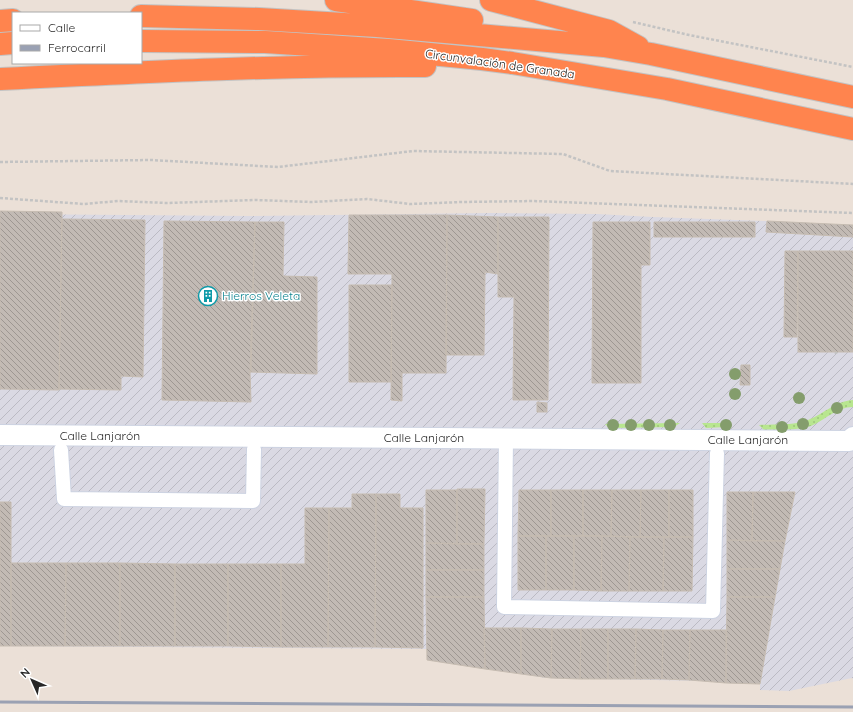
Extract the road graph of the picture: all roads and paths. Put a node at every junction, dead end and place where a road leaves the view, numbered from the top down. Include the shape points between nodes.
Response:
1 (336, 0) edge
2 (491, 0) edge
3 (142, 16) edge
4 (12, 20) edge
5 (628, 20) dead end
6 (0, 21) edge
7 (142, 40) edge
8 (562, 42) junction
9 (12, 43) edge
10 (0, 44) edge
11 (651, 54) junction
12 (512, 63) junction
13 (853, 67) edge
14 (0, 78) edge
15 (853, 97) edge
16 (853, 129) edge
17 (0, 162) edge
18 (853, 184) edge
19 (0, 198) edge
20 (853, 213) edge
21 (0, 435) edge
22 (506, 444) junction
23 (851, 447) edge
24 (0, 448) edge
25 (254, 449) junction
26 (61, 450) junction
27 (716, 453) junction

1 - 8 highway via 532,28
2 - 11 highway via 609,31
3 - 8 highway, Circunvalación de Granada via 259,19
4 - 6 highway
5 - 13 path via 689,35
7 - 12 highway, Circunvalación de Granada via 346,46
8 - 11 highway, Circunvalación de Granada
9 - 10 highway
11 - 15 highway, Circunvalación de Granada
12 - 14 highway via 479,71 426,66 356,66
12 - 16 highway, Circunvalación de Granada via 667,89
17 - 18 path via 151,160 278,166 413,152 563,154 610,172
19 - 20 path via 84,204 118,201 167,204 368,199 410,204 532,201
21 - 22 street, Calle Lanjarón
22 - 23 street, Calle Lanjarón
22 - 25 street, Calle Lanjarón
22 - 27 street, Calle Lanjarón
22 - 27 street, Calle Lanjarón via 504,607 713,611
23 - 27 street, Calle Lanjarón
24 - 26 street, Calle Lanjarón
25 - 26 street, Calle Lanjarón
25 - 26 street, Calle Lanjarón via 253,501 64,499

